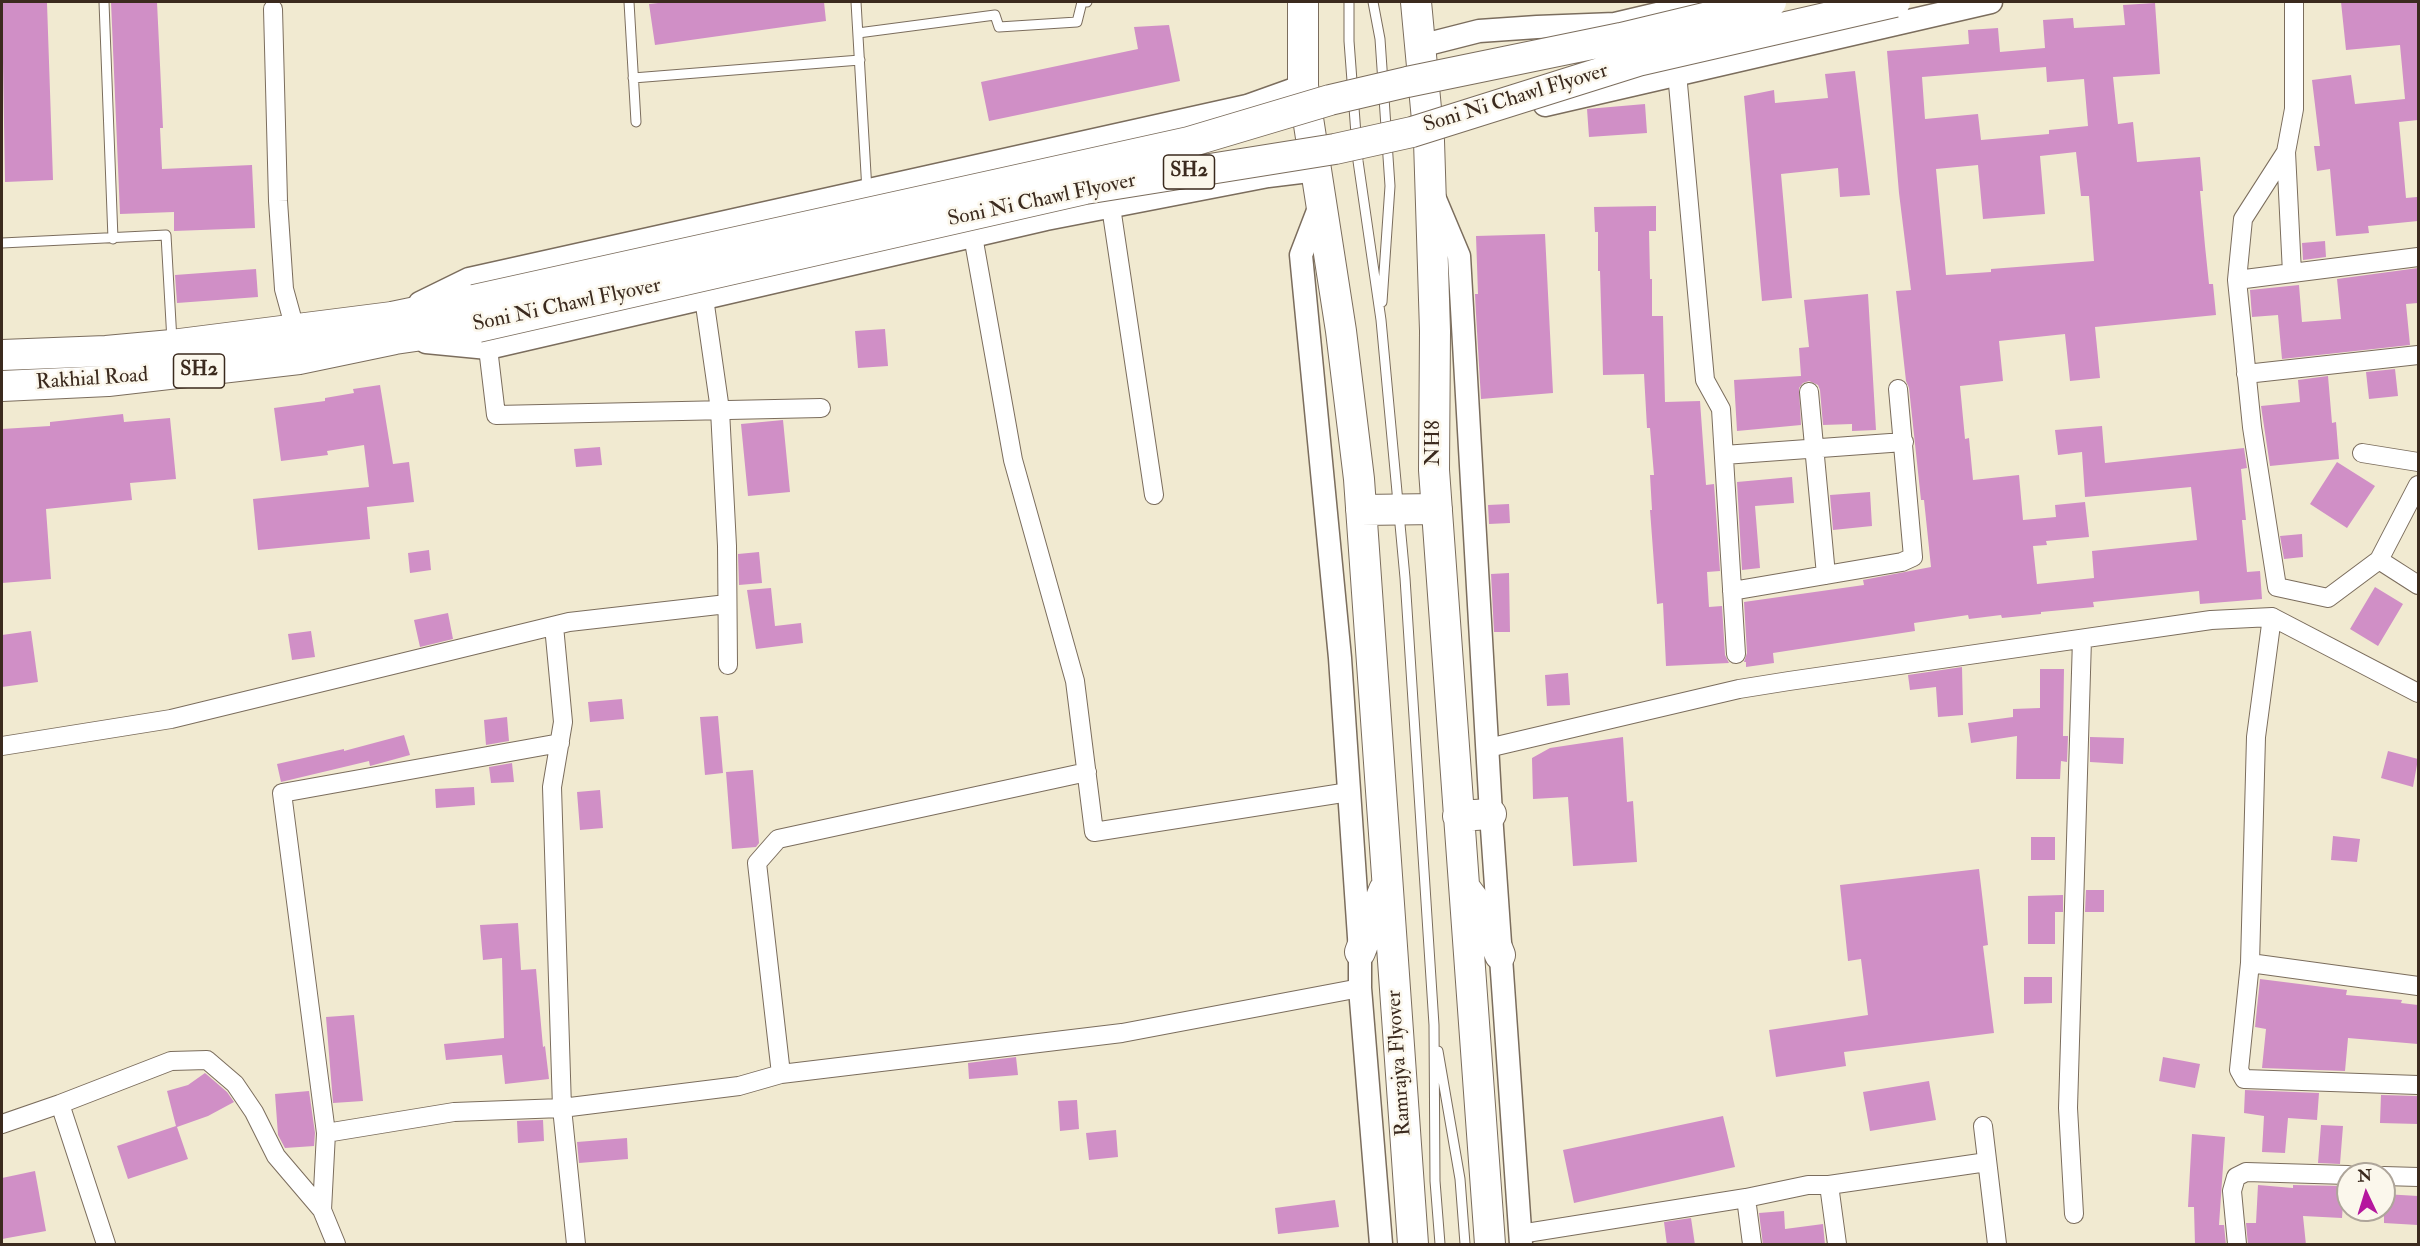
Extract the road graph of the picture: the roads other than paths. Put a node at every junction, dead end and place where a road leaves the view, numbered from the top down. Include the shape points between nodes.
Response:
1 (104, 2) edge
2 (629, 2) edge
3 (856, 2) edge
4 (1087, 2) edge
5 (1303, 2) edge
6 (1349, 2) edge
7 (1373, 2) edge
8 (1416, 2) edge
9 (1708, 2) edge
10 (1771, 2) edge
11 (1895, 2) edge
12 (1991, 2) edge
13 (2294, 2) edge
14 (1672, 6) edge
15 (273, 9) dead end
16 (858, 33) junction
17 (1420, 46) junction
18 (860, 60) junction
19 (1677, 73) junction
20 (633, 78) junction
21 (1304, 86) junction
22 (636, 122) dead end
23 (1429, 141) junction
24 (2286, 152) junction
25 (1317, 170) junction
26 (1429, 184) junction
27 (867, 191) junction
28 (1321, 203) junction
29 (1111, 207) junction
30 (973, 236) junction
31 (113, 239) junction
32 (2, 243) edge
33 (2418, 257) edge
34 (2292, 273) junction
35 (2237, 280) junction
36 (704, 298) junction
37 (1381, 320) junction
38 (480, 325) junction
39 (393, 328) junction
40 (295, 329) junction
41 (172, 345) junction
42 (2, 355) edge
43 (2418, 355) edge
44 (2246, 374) junction
45 (2, 386) edge
46 (1898, 389) dead end
47 (1809, 392) dead end
48 (821, 408) dead end
49 (720, 410) junction
50 (1904, 441) junction
51 (1813, 448) junction
52 (2362, 453) dead end
53 (1724, 456) junction
54 (2418, 462) edge
55 (2417, 494) edge
56 (1154, 495) dead end
57 (1399, 508) junction
58 (1437, 509) junction
59 (1361, 510) junction
60 (2379, 560) junction
61 (1826, 575) junction
62 (2418, 585) edge
63 (1732, 591) junction
64 (728, 604) junction
65 (2272, 617) junction
66 (554, 626) junction
67 (2082, 639) junction
68 (1736, 654) dead end
69 (728, 665) dead end
70 (2418, 693) edge
71 (560, 743) junction
72 (2, 746) edge
73 (1488, 748) junction
74 (1087, 772) junction
75 (1349, 792) junction
76 (1491, 814) junction
77 (1458, 816) junction
78 (1388, 882) junction
79 (1463, 885) junction
80 (1360, 952) junction
81 (1500, 955) junction
82 (2250, 963) junction
83 (2418, 986) edge
84 (1360, 988) junction
85 (1434, 1025) junction
86 (781, 1074) junction
87 (2418, 1085) edge
88 (60, 1104) junction
89 (562, 1108) junction
90 (2, 1124) edge
91 (1983, 1126) dead end
92 (326, 1133) junction
93 (1987, 1162) junction
94 (2336, 1175) edge
95 (2396, 1176) edge
96 (2418, 1177) edge
97 (1829, 1185) junction
98 (1746, 1198) junction
99 (322, 1210) junction
100 (2074, 1214) dead end
101 (1521, 1239) edge
102 (106, 1245) edge
103 (336, 1245) edge
104 (576, 1245) edge
105 (1381, 1245) edge
106 (1413, 1245) edge
107 (1440, 1245) edge
108 (1465, 1245) edge
109 (1490, 1245) edge
110 (1752, 1245) edge
111 (1837, 1245) edge
112 (1997, 1245) edge
113 (2236, 1245) edge

1 - 31 lane
2 - 20 lane
3 - 16 lane
4 - 16 lane via 1082,2 1077,22 999,27 995,15
5 - 21 main road, Ramrajya Flyover
6 - 37 lane via 1358,161
7 - 37 lane via 1380,39 1390,186
8 - 17 main road, NH8
9 - 14 street
10 - 38 main road, Soni Ni Chawl Flyover / SH2, bridge via 1330,100 1189,142
11 - 38 main road, Soni Ni Chawl Flyover / SH2, bridge via 1638,61 1390,137 1085,189
12 - 19 street
13 - 24 street via 2294,109
14 - 17 street via 1615,24 1479,32
15 - 40 street via 284,289
16 - 18 lane
17 - 23 main road, NH8
18 - 20 lane
18 - 27 lane
19 - 23 street via 1559,100
19 - 53 street via 1705,380 1721,409
20 - 22 lane
21 - 25 main road, Ramrajya Flyover
21 - 27 street via 1247,106
23 - 26 main road, NH8
24 - 34 street
24 - 35 street via 2243,219
25 - 28 main road, Ramrajya Flyover
25 - 29 street
26 - 58 main road, NH8
26 - 73 street via 1459,256
27 - 39 street via 469,279
28 - 59 main road, Ramrajya Flyover via 1341,331
28 - 75 street via 1301,255
29 - 30 street
29 - 56 street
30 - 36 street
30 - 74 street via 1013,460 1075,681
31 - 32 lane
31 - 41 lane via 166,235
33 - 34 street
34 - 35 street
35 - 44 street
36 - 38 street
36 - 49 street
37 - 57 lane
38 - 39 main road, Soni Ni Chawl Flyover / SH2
38 - 49 street via 496,415
39 - 40 main road, Rakhial Road / SH2
39 - 45 main road, Rakhial Road / SH2 via 299,359 108,381
40 - 41 main road, Rakhial Road / SH2
41 - 42 main road, Rakhial Road / SH2
43 - 44 street
44 - 60 street via 2277,587 2328,598
46 - 50 street
47 - 51 street
48 - 49 street
49 - 64 street
50 - 51 street
50 - 61 street via 1913,557
51 - 53 street
51 - 61 street
52 - 54 street
53 - 63 street
55 - 60 street
57 - 58 main road
57 - 59 main road
57 - 85 lane
58 - 77 main road, NH8
59 - 78 main road, Ramrajya Flyover
60 - 62 street
61 - 63 street
63 - 68 street
64 - 66 street
64 - 69 street
65 - 67 street via 2211,620
65 - 70 street
65 - 82 street via 2256,737
66 - 71 street via 563,722
66 - 72 street via 171,719
67 - 73 street via 1739,689
67 - 100 street via 2068,1108
71 - 89 street via 552,787
71 - 92 street via 282,793
73 - 76 street
74 - 75 street via 1094,832
74 - 86 street via 778,838 757,863
75 - 80 street
76 - 77 main road
76 - 81 street
77 - 79 main road, NH8
78 - 80 main road
78 - 106 main road, Ramrajya Flyover
79 - 81 main road via 1483,912
79 - 109 main road
80 - 84 street
81 - 101 street
82 - 83 street
82 - 87 street via 2238,1070 2244,1079
84 - 86 street via 1122,1033
84 - 105 street
85 - 107 lane via 1435,1181
85 - 108 lane via 1460,1179
86 - 89 street via 739,1086
88 - 90 street
88 - 99 street via 171,1061 207,1060 235,1084 276,1156
88 - 102 street
89 - 92 street via 454,1112
89 - 104 street
91 - 93 street
92 - 99 street
93 - 97 street
93 - 112 street
94 - 113 street via 2246,1172 2236,1177 2232,1191
95 - 96 street
97 - 98 street via 1808,1185
97 - 111 street
98 - 101 street
98 - 110 street
99 - 103 street

